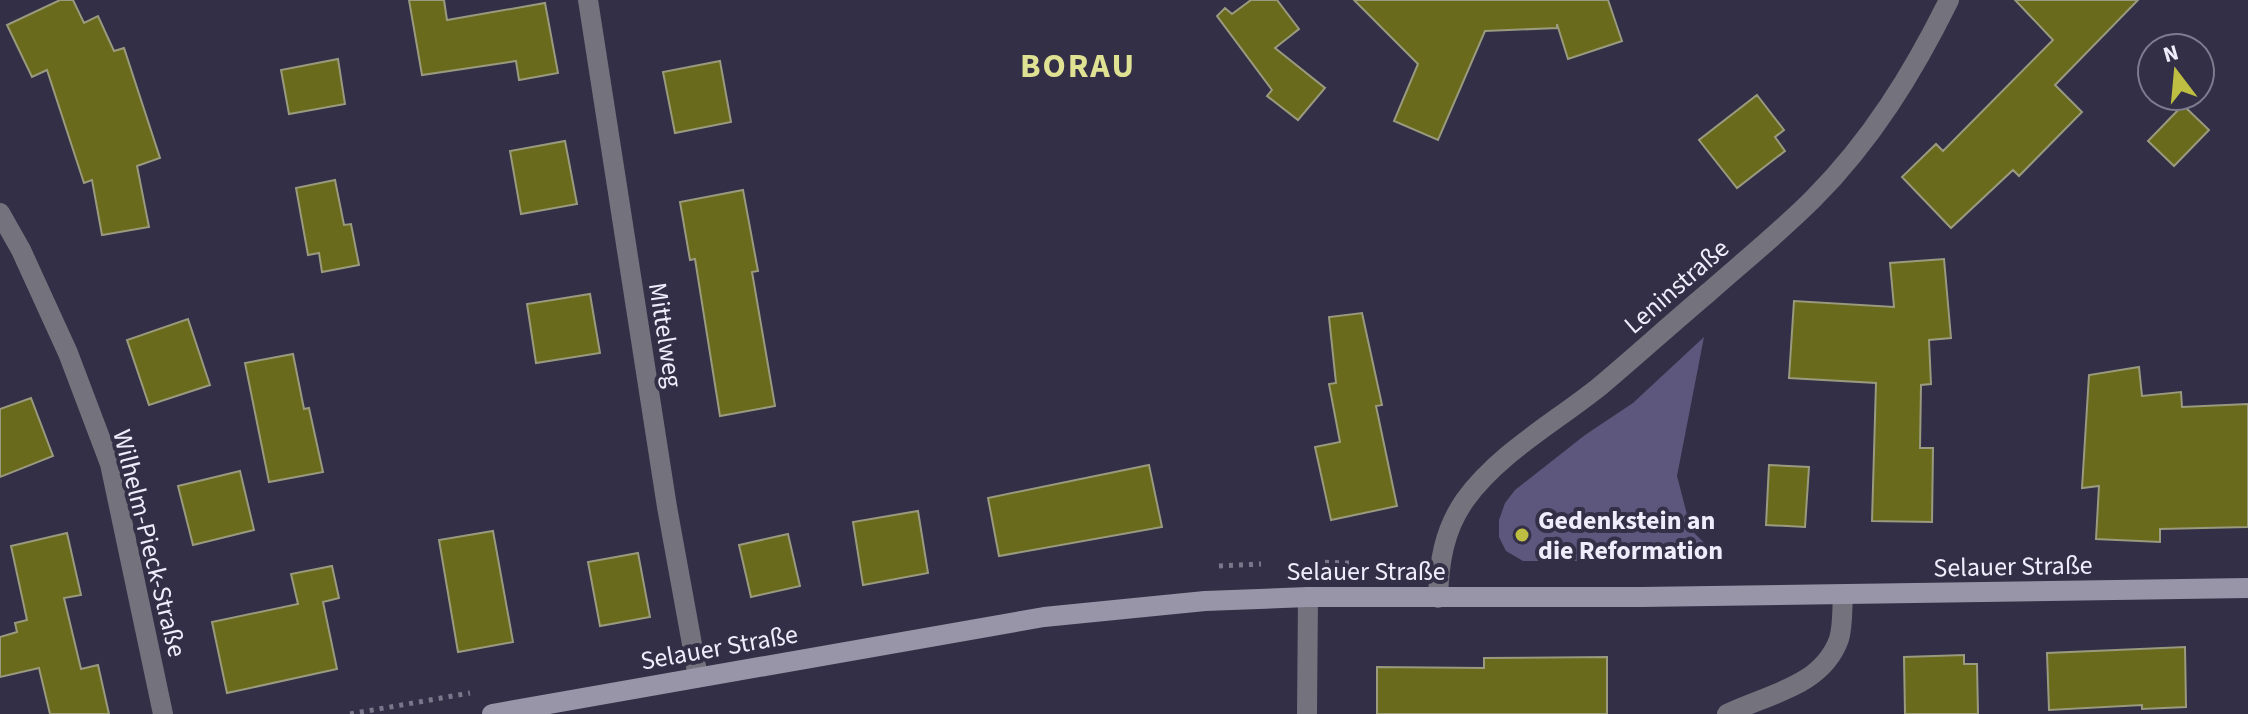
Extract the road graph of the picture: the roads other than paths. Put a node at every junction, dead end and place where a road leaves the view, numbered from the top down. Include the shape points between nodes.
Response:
1 (588, 0) edge
2 (1949, 0) edge
3 (0, 213) edge
4 (2248, 588) edge
5 (1843, 595) junction
6 (1308, 597) junction
7 (1438, 598) junction
8 (698, 677) junction
9 (163, 714) edge
10 (492, 714) edge
11 (1307, 714) edge
12 (1727, 714) edge

1 - 8 street, Mittelweg
2 - 7 street, Leninstraße via 1895,98 1828,184 1599,387 1503,459 1467,498 1442,547
3 - 9 street, Wilhelm-Pieck-Straße via 68,353 110,464
4 - 5 main road, Selauer Straße
5 - 7 main road, Selauer Straße
5 - 12 street via 1840,636 1824,665 1791,688
6 - 7 main road, Selauer Straße
6 - 8 main road, Selauer Straße via 1044,617
6 - 11 street
8 - 10 main road, Selauer Straße

